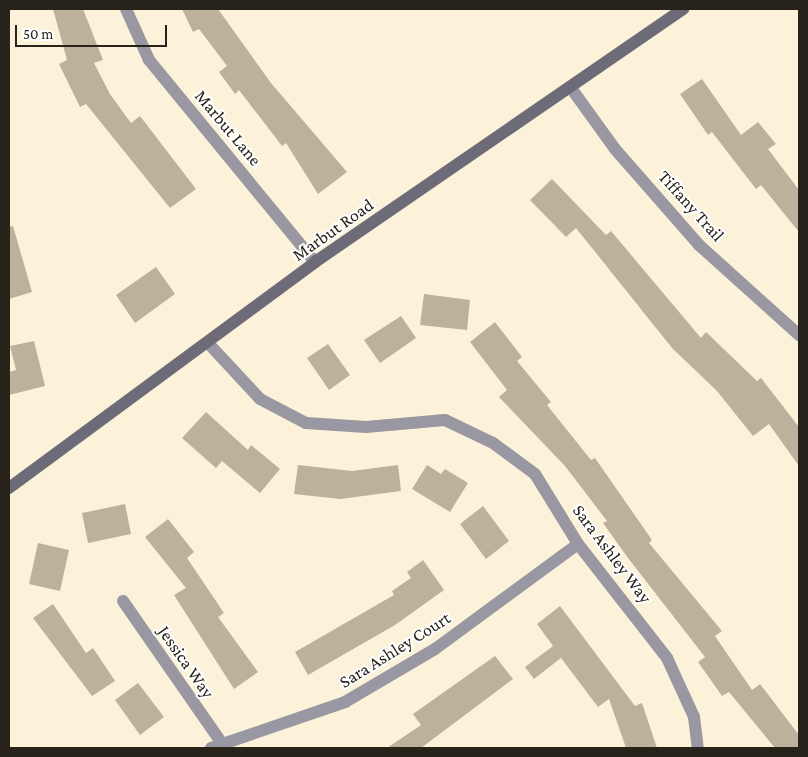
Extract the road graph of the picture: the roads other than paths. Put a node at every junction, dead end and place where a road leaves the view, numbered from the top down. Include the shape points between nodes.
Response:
1 (126, 9) edge
2 (683, 9) edge
3 (571, 88) junction
4 (315, 262) junction
5 (799, 335) edge
6 (208, 343) junction
7 (9, 488) edge
8 (578, 544) junction
9 (124, 601) dead end
10 (216, 745) edge
11 (698, 748) edge

1 - 4 street, Marbut Lane via 149,60
2 - 3 street, Marbut Road
3 - 4 street, Marbut Road
3 - 5 street, Tiffany Trail via 615,149 699,245
4 - 6 street, Marbut Road
6 - 7 street, Marbut Road
6 - 8 street, Sara Ashley Way via 260,399 306,423 366,427 445,420 493,443 536,474
8 - 10 street, Sara Ashley Court via 435,649 345,702
8 - 11 street, Sara Ashley Way via 667,658 694,717
9 - 10 street, Jessica Way

